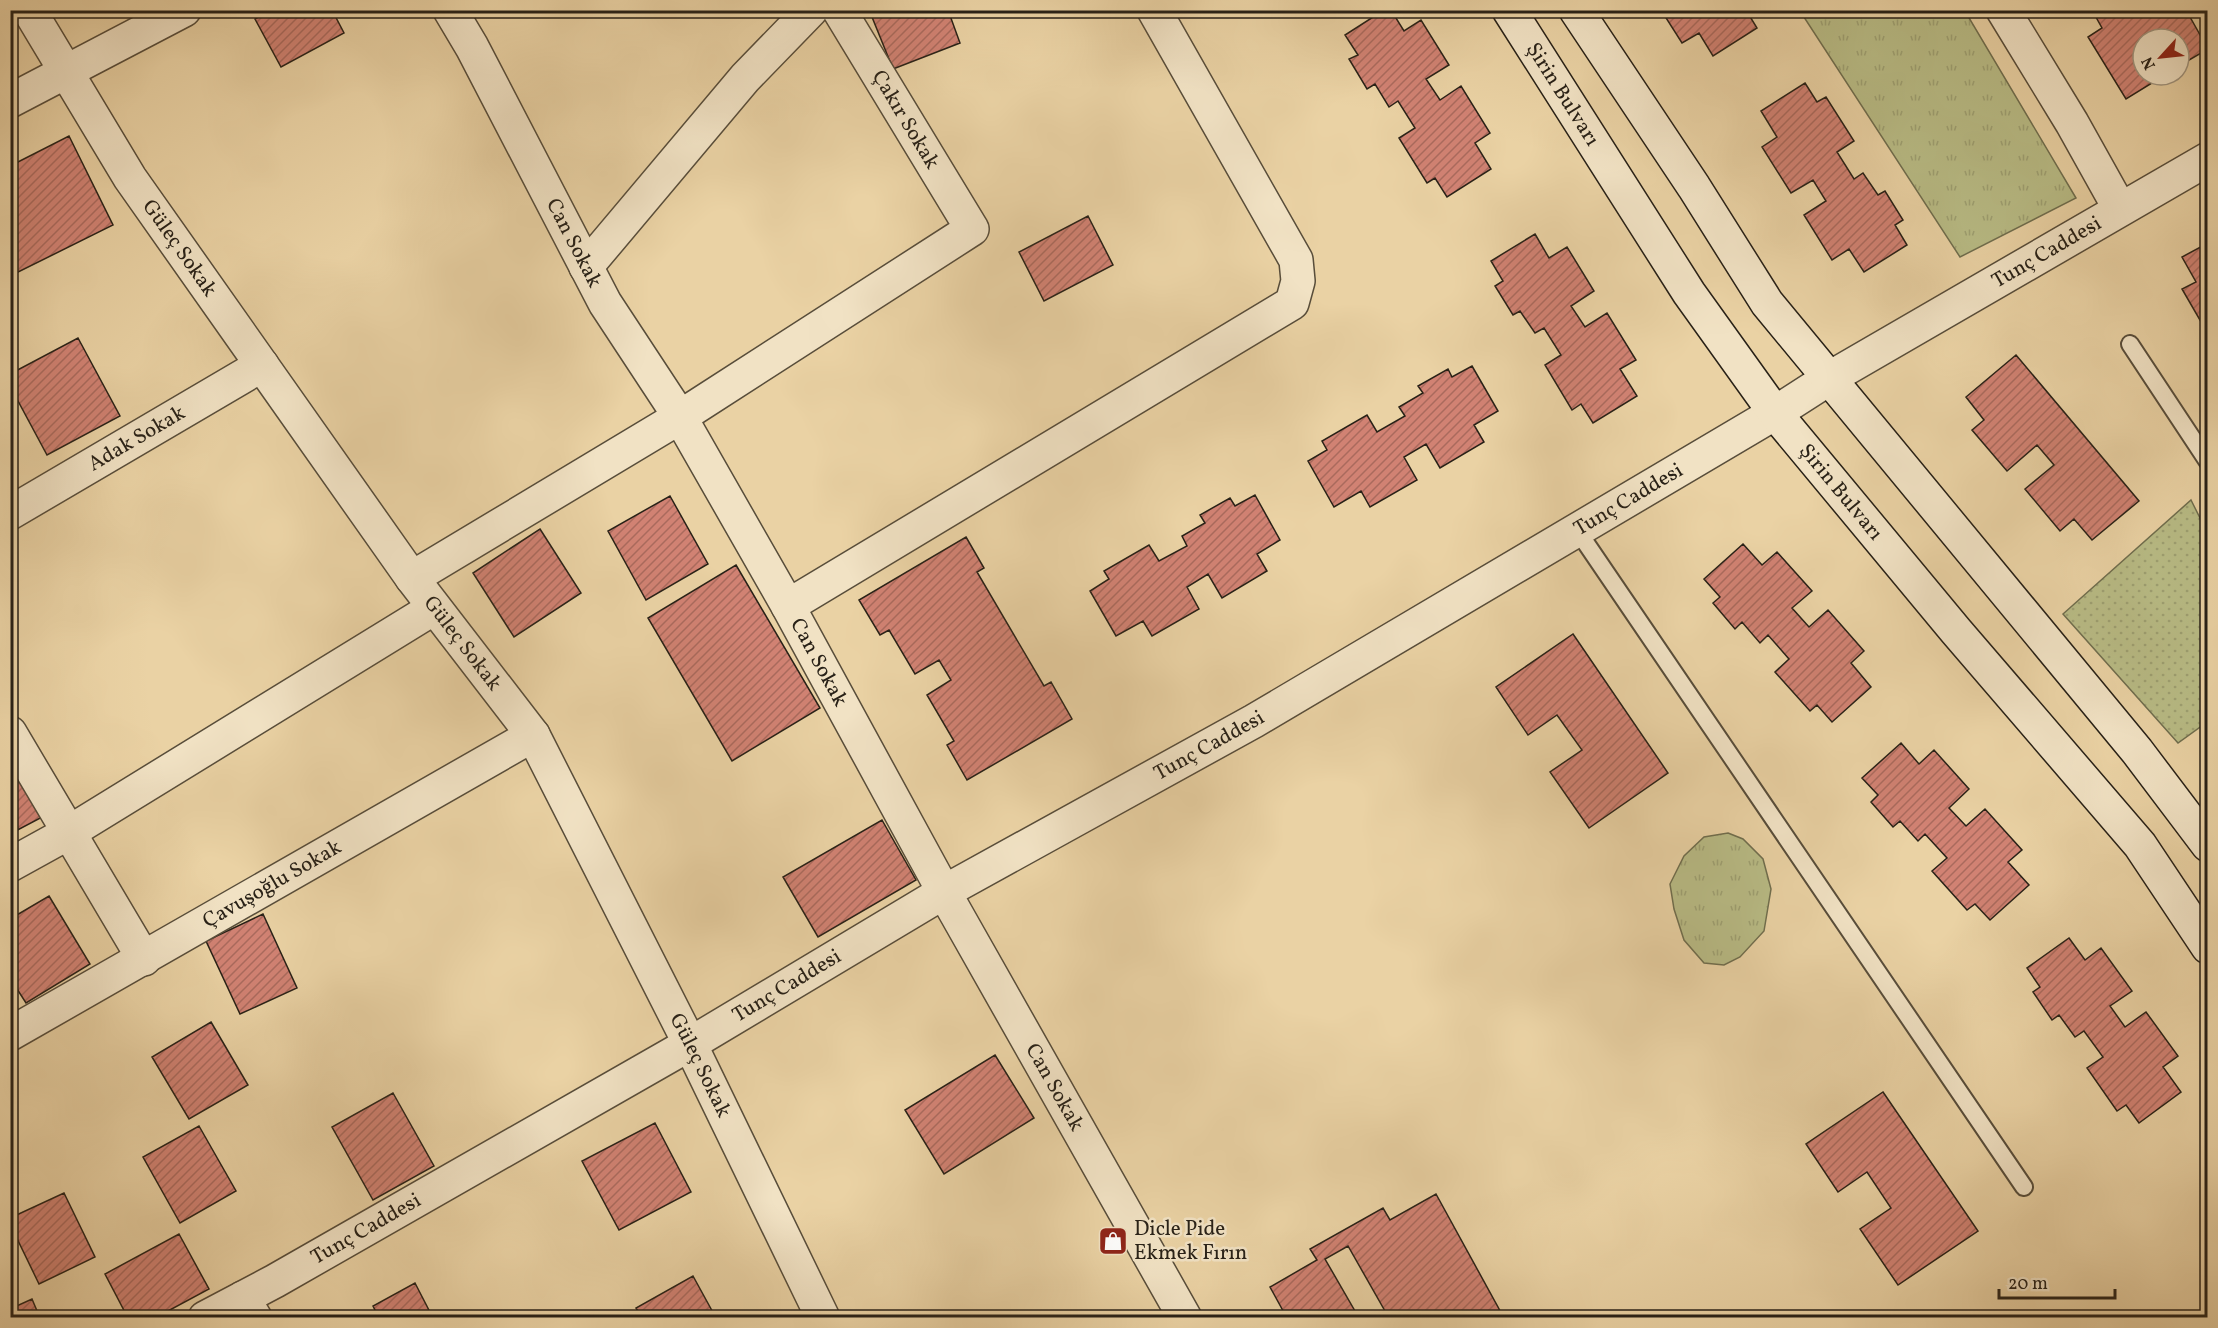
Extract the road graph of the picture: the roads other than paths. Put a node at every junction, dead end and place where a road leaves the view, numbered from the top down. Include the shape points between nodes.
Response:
1 (29, 10) edge
2 (184, 10) edge
3 (450, 10) edge
4 (811, 10) edge
5 (839, 10) edge
6 (1154, 10) edge
7 (1509, 10) edge
8 (1576, 10) edge
9 (2003, 10) edge
10 (67, 72) junction
11 (10, 101) edge
12 (2208, 159) edge
13 (2120, 209) junction
14 (586, 267) junction
15 (2130, 344) dead end
16 (262, 365) junction
17 (1828, 379) junction
18 (1775, 413) junction
19 (680, 417) junction
20 (2208, 462) edge
21 (10, 513) edge
22 (1577, 530) junction
23 (412, 578) junction
24 (788, 606) junction
25 (434, 608) junction
26 (10, 733) edge
27 (532, 735) junction
28 (68, 833) junction
29 (2208, 845) edge
30 (10, 865) edge
31 (945, 892) junction
32 (2208, 947) edge
33 (144, 959) junction
34 (10, 1034) edge
35 (690, 1044) junction
36 (2024, 1187) dead end
37 (249, 1308) edge
38 (205, 1317) edge
39 (823, 1317) edge
40 (1185, 1317) edge

1 - 10 street, Güleç Sokak
2 - 10 street
3 - 14 street, Can Sokak
4 - 14 street via 745,78
5 - 19 street, Çakır Sokak via 972,230
6 - 24 street via 1296,260 1298,281 1292,303
7 - 18 street, Şirin Bulvarı via 1689,293
8 - 17 street via 1767,303
9 - 13 street
10 - 11 street
10 - 16 street, Güleç Sokak via 130,178
12 - 13 street, Tunç Caddesi
13 - 17 street, Tunç Caddesi
14 - 19 street, Can Sokak via 605,303
15 - 20 lane
16 - 21 street, Adak Sokak
16 - 23 street, Güleç Sokak
17 - 18 street, Tunç Caddesi
17 - 29 street via 2137,751
18 - 22 street, Tunç Caddesi
18 - 32 street, Şirin Bulvarı via 2140,845
19 - 23 street
19 - 24 street, Can Sokak
22 - 31 street, Tunç Caddesi via 1254,721
22 - 36 lane
23 - 25 street, Güleç Sokak
24 - 31 street, Can Sokak
25 - 27 street, Güleç Sokak
25 - 28 street
26 - 28 street
27 - 33 street, Çavuşoğlu Sokak
27 - 35 street, Güleç Sokak
28 - 30 street
28 - 33 street
31 - 35 street, Tunç Caddesi
31 - 40 street, Can Sokak
33 - 34 street, Çavuşoğlu Sokak
35 - 37 street, Tunç Caddesi
35 - 39 street, Güleç Sokak
37 - 38 street, Tunç Caddesi

